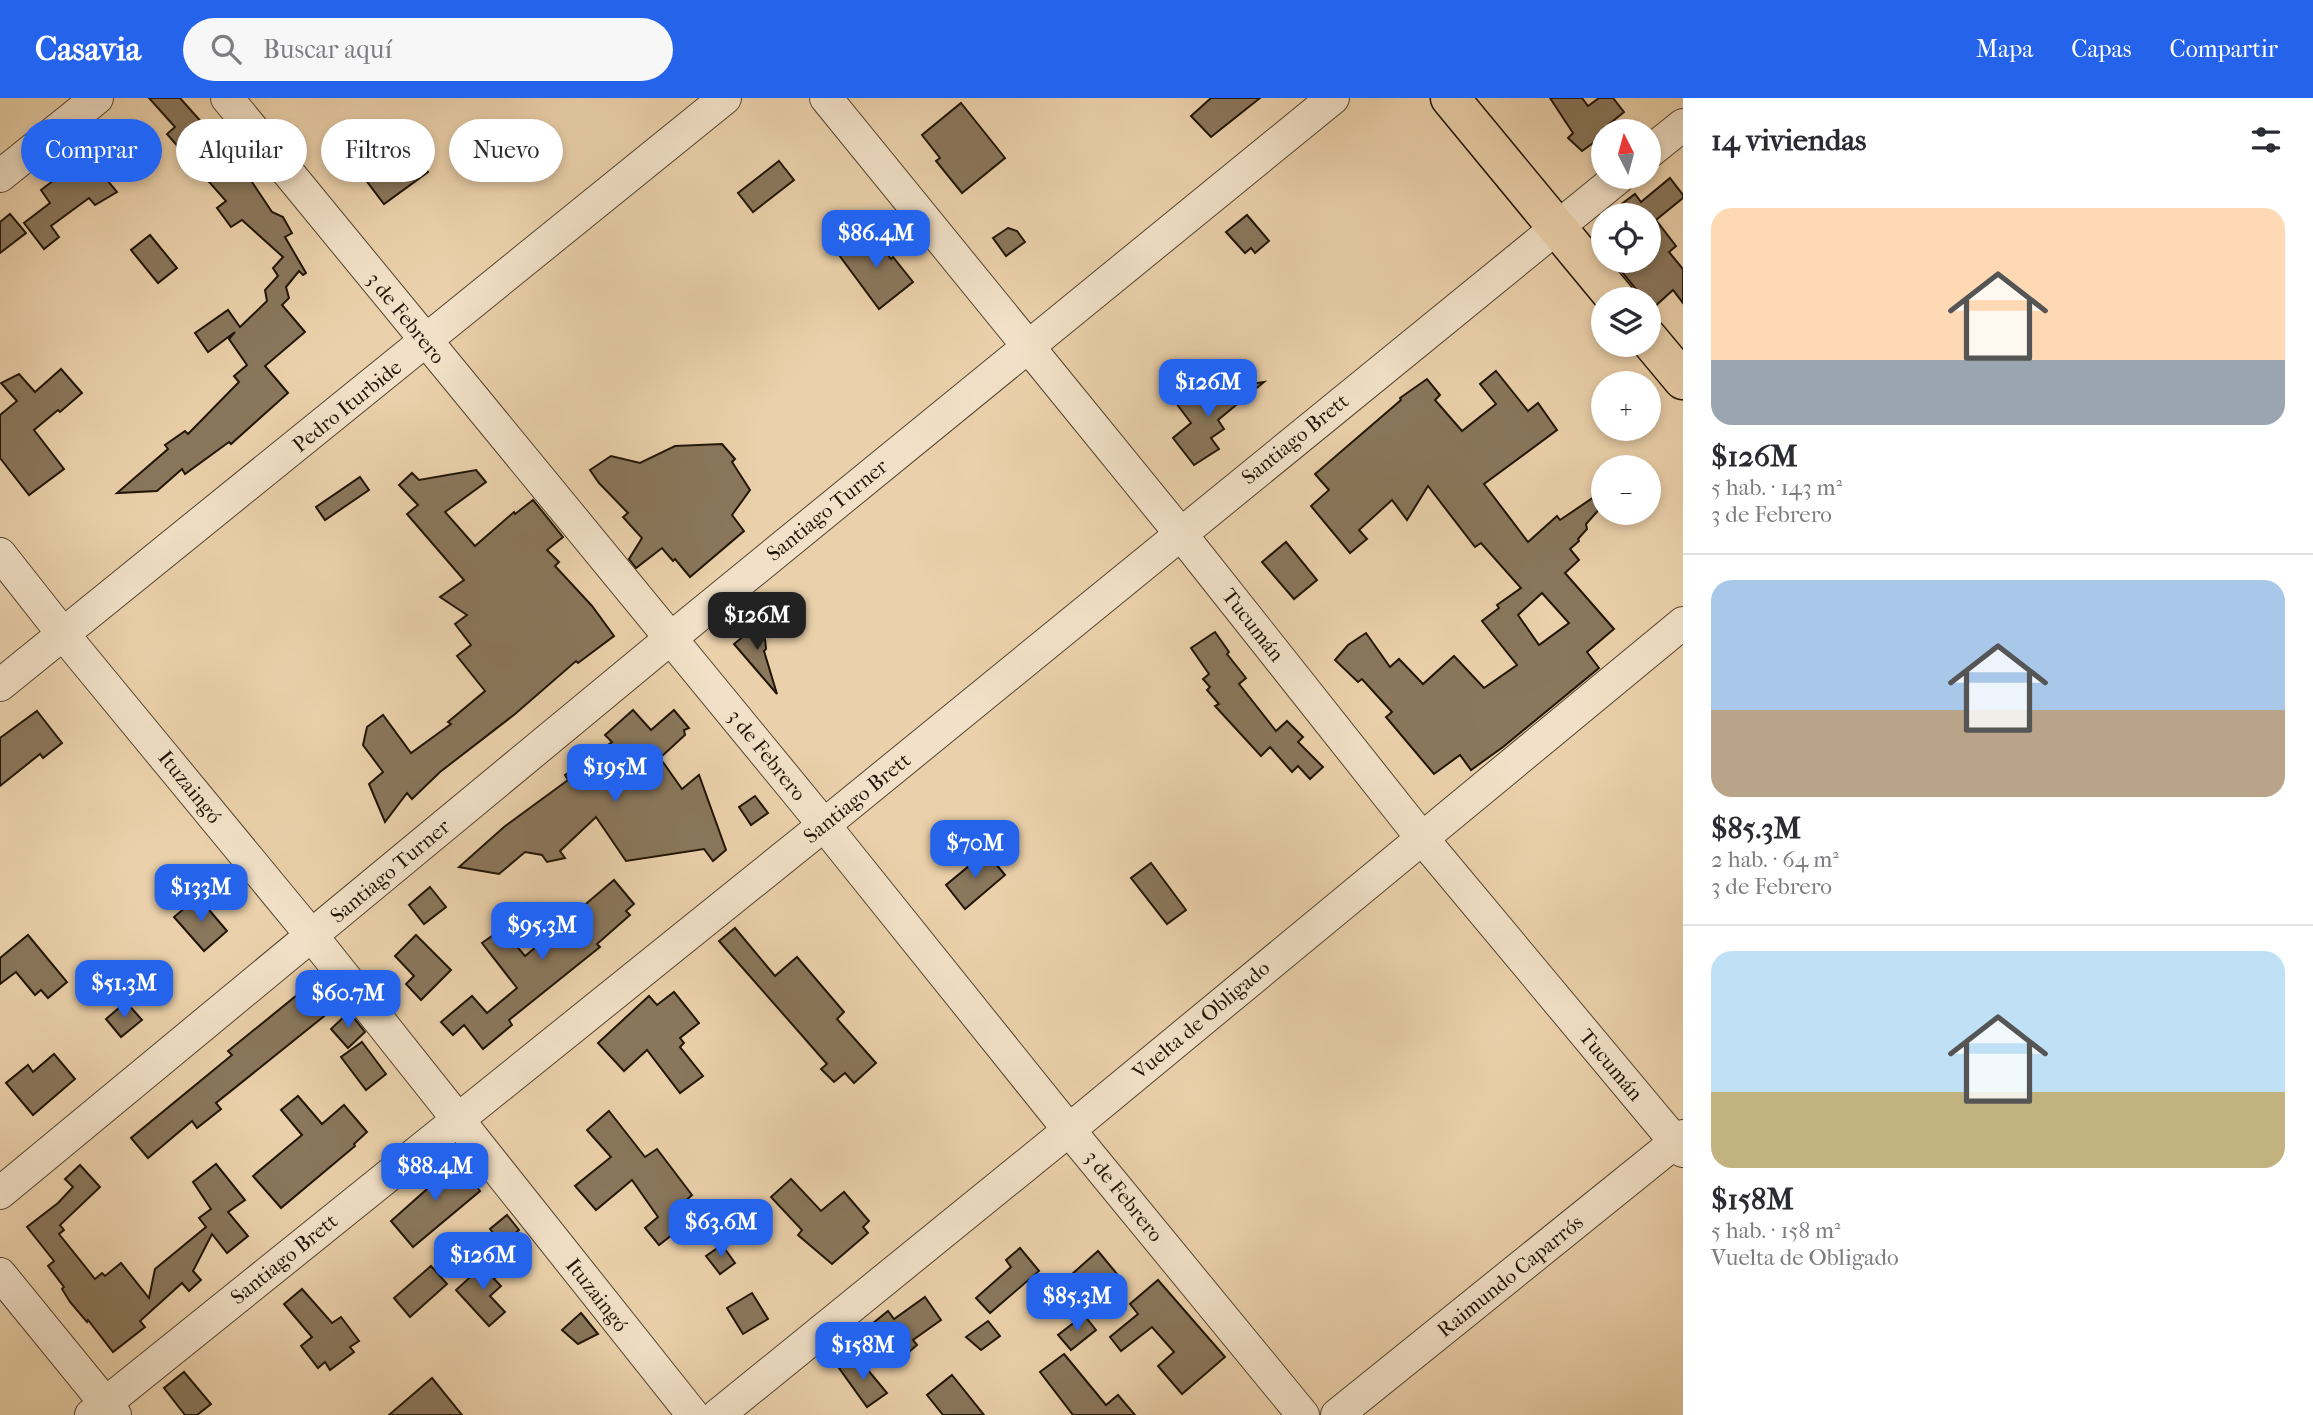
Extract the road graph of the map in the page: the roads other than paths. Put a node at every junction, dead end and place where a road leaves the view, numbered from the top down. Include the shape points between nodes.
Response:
1 (97, 98) edge
2 (228, 98) edge
3 (725, 98) edge
4 (826, 98) edge
5 (1333, 98) edge
6 (1450, 98) edge
7 (1683, 125) edge
8 (1661, 143) edge
9 (0, 176) edge
10 (1604, 189) edge
11 (1556, 228) junction
12 (1606, 287) edge
13 (426, 342) junction
14 (1029, 346) junction
15 (1661, 352) edge
16 (1681, 374) edge
17 (1180, 533) junction
18 (0, 554) edge
19 (1683, 623) edge
20 (63, 634) junction
21 (671, 638) junction
22 (0, 685) edge
23 (824, 825) junction
24 (1421, 837) junction
25 (312, 936) junction
26 (457, 1118) junction
27 (1069, 1130) junction
28 (1681, 1143) edge
29 (0, 1193) edge
30 (0, 1274) edge
31 (104, 1411) edge
32 (693, 1415) edge
33 (718, 1415) edge
34 (1303, 1415) edge
35 (1337, 1415) edge

1 - 9 street
2 - 13 street, 3 de Febrero
3 - 13 street, Pedro Iturbide
4 - 14 street, Tucumán
5 - 14 street, Santiago Turner
6 - 11 main road
7 - 8 street
10 - 11 street, Santiago Brett
11 - 12 main road
11 - 17 street, Santiago Brett
13 - 20 street, Pedro Iturbide
13 - 21 street, 3 de Febrero
14 - 17 street, Tucumán
14 - 21 street, Santiago Turner
15 - 16 main road
17 - 23 street, Santiago Brett
17 - 24 street, Tucumán
18 - 20 street, Ituzaingó
19 - 24 street, Vuelta de Obligado
20 - 22 street, Pedro Iturbide
20 - 25 street, Ituzaingó
21 - 23 street, 3 de Febrero
21 - 25 street, Santiago Turner
23 - 26 street, Santiago Brett
23 - 27 street, 3 de Febrero
24 - 27 street, Vuelta de Obligado
24 - 28 street, Tucumán
25 - 26 street, Ituzaingó
25 - 29 street, Santiago Turner
26 - 31 street, Santiago Brett
26 - 32 street, Ituzaingó
27 - 33 street, Vuelta de Obligado
27 - 34 street, 3 de Febrero
28 - 35 street, Raimundo Caparrós
30 - 31 street

